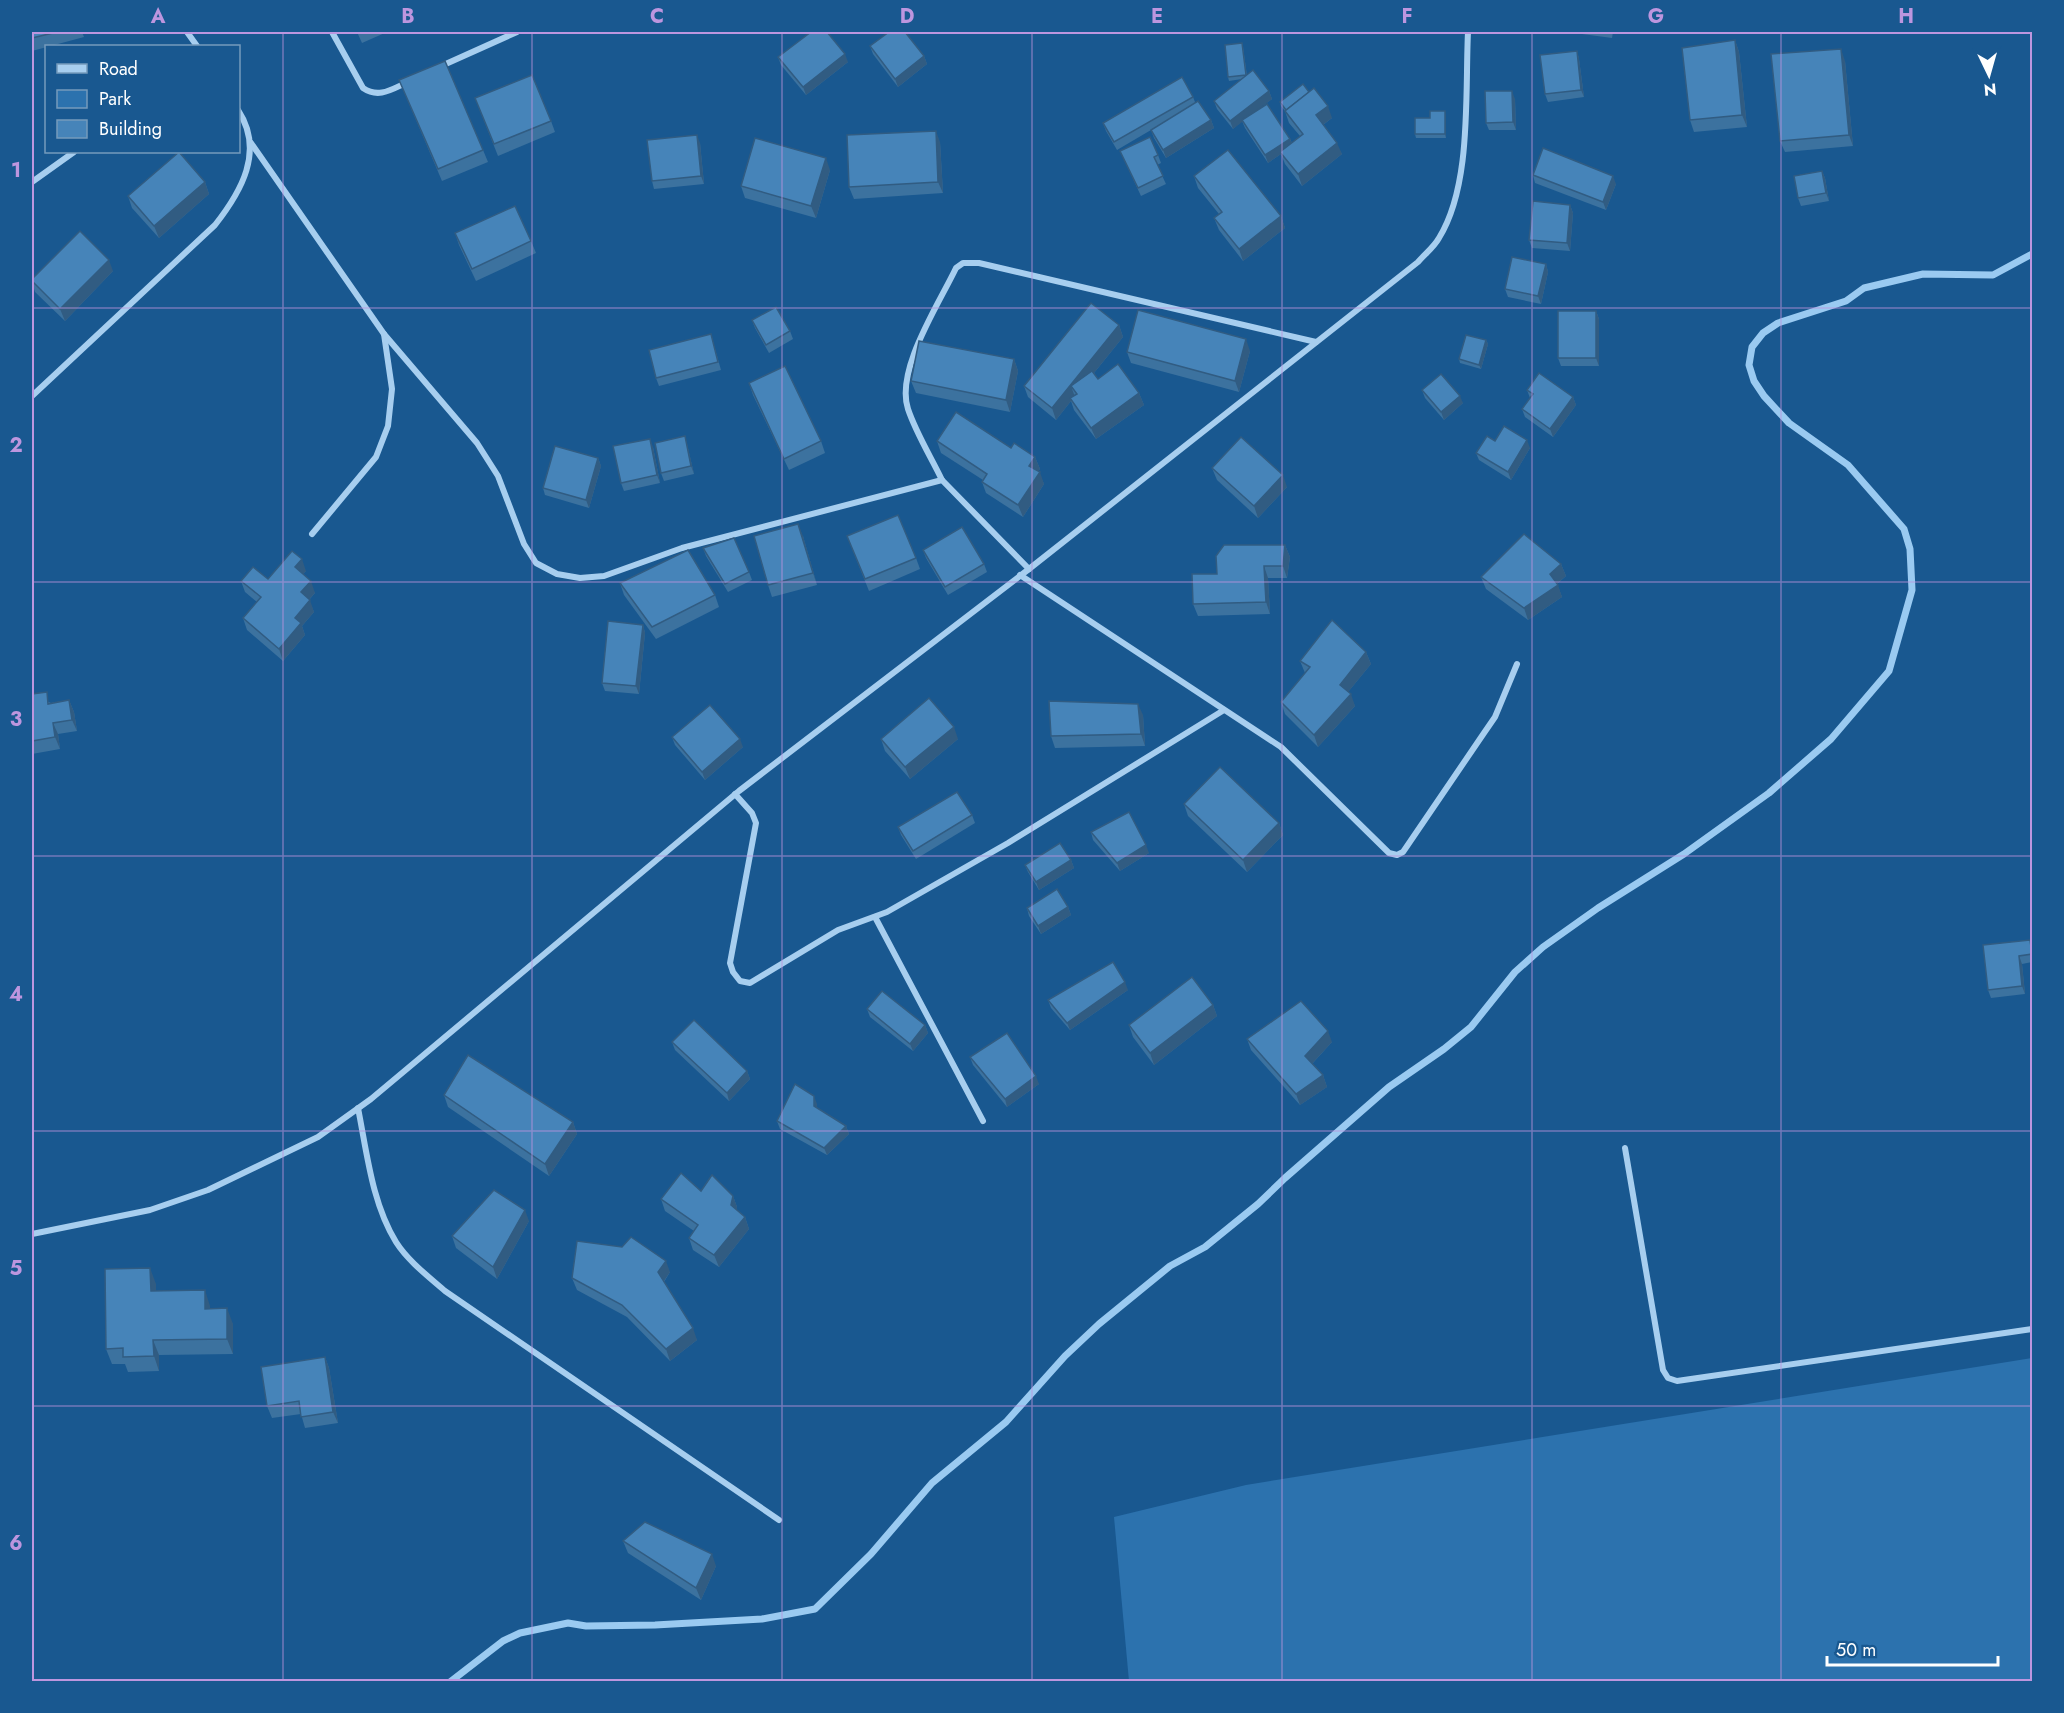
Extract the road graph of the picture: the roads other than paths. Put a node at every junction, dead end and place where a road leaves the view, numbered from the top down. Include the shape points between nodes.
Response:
1 (187, 32) edge
2 (332, 32) edge
3 (518, 32) edge
4 (1468, 32) edge
5 (196, 45) edge
6 (433, 70) edge
7 (411, 80) edge
8 (240, 113) edge
9 (251, 143) junction
10 (73, 153) edge
11 (32, 182) edge
12 (384, 334) junction
13 (1316, 342) junction
14 (32, 396) edge
15 (942, 480) junction
16 (312, 534) dead end
17 (1029, 569) junction
18 (1020, 575) junction
19 (1517, 664) dead end
20 (1224, 710) junction
21 (735, 794) junction
22 (875, 917) junction
23 (358, 1108) junction
24 (983, 1120) dead end
25 (1625, 1148) dead end
26 (32, 1234) edge
27 (2032, 1329) edge
28 (779, 1520) dead end

1 - 5 street
2 - 7 street via 363,88 370,93 380,95
3 - 6 street
4 - 13 street via 1461,177 1454,208 1439,239 1418,262
8 - 9 street
9 - 12 street
9 - 14 street via 248,171 236,199 215,225
10 - 11 street
12 - 15 street via 477,443 498,476 524,544 536,563 557,574 580,578 604,576 682,548
12 - 16 street via 392,389 388,426 376,457
13 - 15 street via 979,263 963,263 956,268 909,365 905,390 908,408
13 - 17 street
15 - 17 street
17 - 18 street
18 - 20 street
18 - 21 street
19 - 20 street via 1495,717 1397,855 1389,853 1281,747
20 - 22 street via 1008,843
21 - 22 street via 756,823 730,963 740,981 750,983 762,978 838,930
21 - 23 street
22 - 24 street
23 - 26 street via 318,1137 208,1190 150,1210
23 - 28 street via 382,1214 397,1243 419,1268 445,1291
25 - 27 street via 1663,1370 1668,1378 1677,1381

